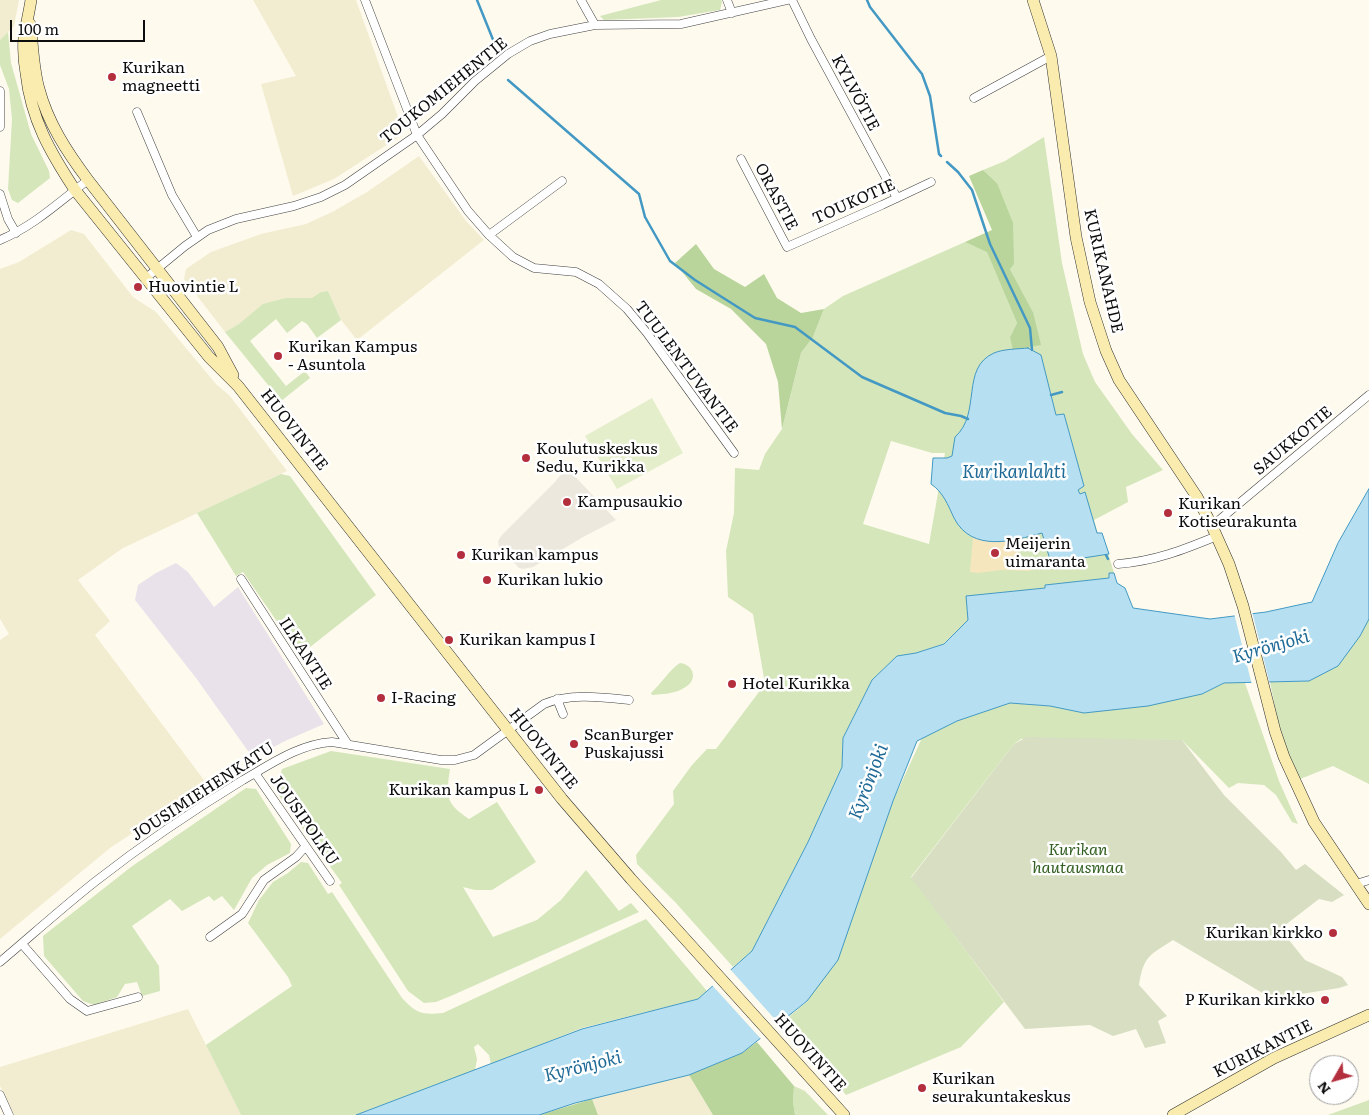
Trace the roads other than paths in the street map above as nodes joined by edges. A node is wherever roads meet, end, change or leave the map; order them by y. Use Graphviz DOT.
graph roads {
  1 [pos="31,0"];
  2 [pos="364,0"];
  3 [pos="581,0"];
  4 [pos="727,0"];
  5 [pos="787,0"];
  6 [pos="792,0"];
  7 [pos="1033,0"];
  8 [pos="732,12"];
  9 [pos="28,16"];
  10 [pos="594,26"];
  11 [pos="1051,56"];
  12 [pos="0,91"];
  13 [pos="974,98"];
  14 [pos="137,112"];
  15 [pos="0,127"];
  16 [pos="417,135"];
  17 [pos="741,159"];
  18 [pos="88,180"];
  19 [pos="562,181"];
  20 [pos="931,182"];
  21 [pos="75,190"];
  22 [pos="0,194"];
  23 [pos="897,198"];
  24 [pos="16,234"];
  25 [pos="489,235"];
  26 [pos="197,237"];
  27 [pos="0,240"];
  28 [pos="787,247"];
  29 [pos="158,269"];
  30 [pos="146,278"];
  31 [pos="238,386"];
  32 [pos="1369,395"];
  33 [pos="734,453"];
  34 [pos="1214,531"];
  35 [pos="1118,564"];
  36 [pos="241,579"];
  37 [pos="556,699"];
  38 [pos="629,700"];
  39 [pos="563,714"];
  40 [pos="508,731"];
  41 [pos="346,744"];
  42 [pos="255,773"];
  43 [pos="305,847"];
  44 [pos="1369,880"];
  45 [pos="330,882"];
  46 [pos="1356,884"];
  47 [pos="1369,904"];
  48 [pos="210,937"];
  49 [pos="22,944"];
  50 [pos="0,962"];
  51 [pos="138,997"];
  52 [pos="1369,1015"];
  53 [pos="0,1094"];
  54 [pos="1191,1110"];
  55 [pos="9,1115"];
  56 [pos="844,1115"];
  57 [pos="1173,1115"];
  1 -- 9 [label="main road, HUOVINTIE"];
  2 -- 16 [label="street, TUULENTUVANTIE"];
  3 -- 10 [label="street"];
  4 -- 8 [label="street"];
  5 -- 8 [label="street, TOUKOMIEHENTIE"];
  6 -- 23 [label="street, KYLVÖTIE"];
  7 -- 11 [label="main road, KURIKANAHDE"];
  8 -- 10 [label="street, TOUKOMIEHENTIE"];
  9 -- 18 [label="main road, HUOVINTIE"];
  9 -- 21 [label="main road, HUOVINTIE"];
  10 -- 16 [label="street, TOUKOMIEHENTIE"];
  11 -- 13 [label="street"];
  11 -- 34 [label="main road, KURIKANAHDE"];
  12 -- 15 [label="street"];
  14 -- 26 [label="street"];
  16 -- 25 [label="street, TUULENTUVANTIE"];
  16 -- 26 [label="street, TOUKOMIEHENTIE"];
  17 -- 28 [label="street, ORASTIE"];
  18 -- 21 [label="street"];
  18 -- 29 [label="main road, HUOVINTIE"];
  19 -- 25 [label="street"];
  20 -- 23 [label="street, TOUKOTIE"];
  21 -- 24 [label="street"];
  21 -- 30 [label="main road, HUOVINTIE"];
  22 -- 24 [label="street"];
  23 -- 28 [label="street, TOUKOTIE"];
  24 -- 27 [label="street"];
  25 -- 33 [label="street, TUULENTUVANTIE"];
  26 -- 29 [label="street, TOUKOMIEHENTIE"];
  29 -- 30 [label="street, TOUKOMIEHENTIE"];
  29 -- 31 [label="main road, HUOVINTIE"];
  30 -- 31 [label="main road, HUOVINTIE"];
  31 -- 40 [label="main road, HUOVINTIE"];
  32 -- 34 [label="street, SAUKKOTIE"];
  34 -- 35 [label="street, SAUKKOTIE"];
  34 -- 46 [label="main road, KURIKANAHDE"];
  36 -- 41 [label="street, ILKANTIE"];
  37 -- 38 [label="street"];
  37 -- 39 [label="street"];
  37 -- 40 [label="street, JOUSIMIEHENKATU"];
  40 -- 41 [label="street, JOUSIMIEHENKATU"];
  40 -- 56 [label="main road, HUOVINTIE"];
  41 -- 42 [label="street, JOUSIMIEHENKATU"];
  42 -- 43 [label="street, JOUSIPOLKU"];
  42 -- 49 [label="street, JOUSIMIEHENKATU"];
  43 -- 45 [label="street, JOUSIPOLKU"];
  43 -- 48 [label="street"];
  44 -- 46 [label="street"];
  46 -- 47 [label="main road, KURIKANAHDE"];
  49 -- 50 [label="street, JOUSIMIEHENKATU"];
  49 -- 51 [label="street"];
  52 -- 54 [label="main road, KURIKANTIE"];
  53 -- 55 [label="street"];
  54 -- 57 [label="main road, KURIKANTIE"];
}
